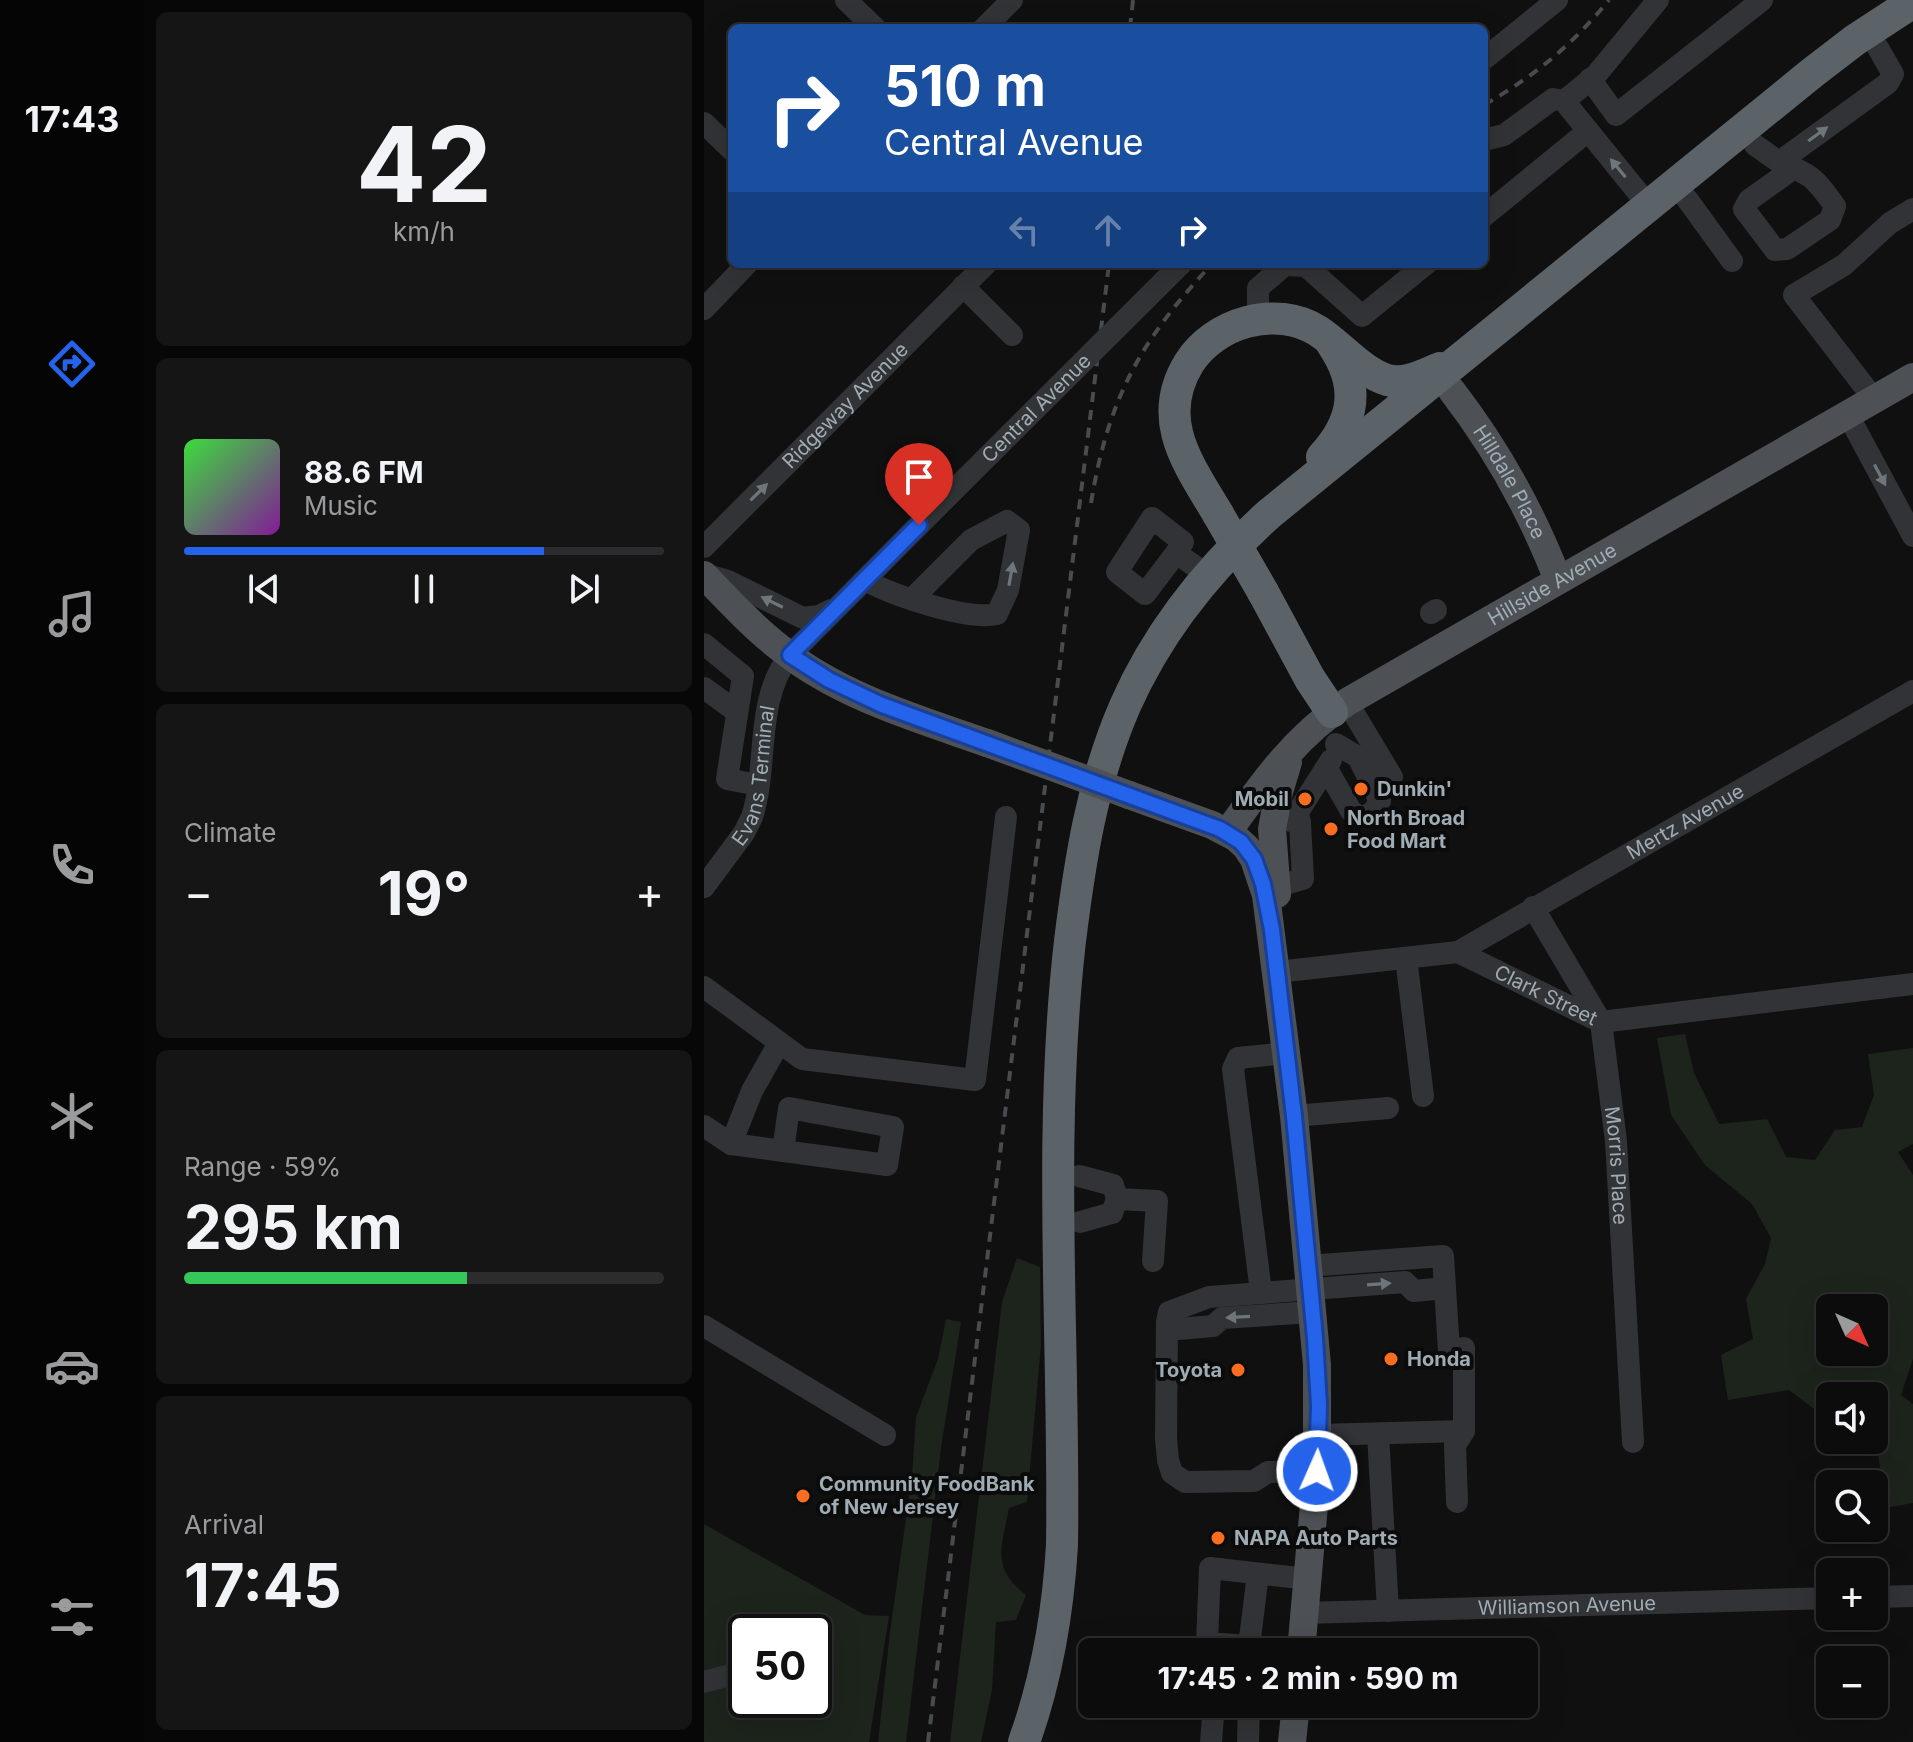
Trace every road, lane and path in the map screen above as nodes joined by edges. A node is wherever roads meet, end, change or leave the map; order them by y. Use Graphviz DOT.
graph roads {
  1 [pos="846,0"];
  2 [pos="1012,0"];
  3 [pos="1557,0"];
  4 [pos="1658,0"];
  5 [pos="1762,0"];
  6 [pos="1913,2"];
  7 [pos="871,24"];
  8 [pos="988,24"];
  9 [pos="1913,25"];
  10 [pos="1488,56"];
  11 [pos="1590,79"];
  12 [pos="1564,101"];
  13 [pos="704,123"];
  14 [pos="1588,131"];
  15 [pos="1488,139"];
  16 [pos="728,146"];
  17 [pos="1687,199"];
  18 [pos="1649,206"];
  19 [pos="1913,209"];
  20 [pos="1488,213"];
  21 [pos="1732,261"];
  22 [pos="743,268"];
  23 [pos="982,268"];
  24 [pos="1177,268"];
  25 [pos="1280,268"];
  26 [pos="1308,268"];
  27 [pos="1421,268"];
  28 [pos="963,286"];
  29 [pos="704,309"];
  30 [pos="1258,319"];
  31 [pos="1012,335"];
  32 [pos="1330,341"];
  33 [pos="1455,376"];
  34 [pos="1913,377"];
  35 [pos="1874,399"];
  36 [pos="1848,415"];
  37 [pos="1269,514"];
  38 [pos="1913,536"];
  39 [pos="704,547"];
  40 [pos="1176,553"];
  41 [pos="704,574"];
  42 [pos="1209,576"];
  43 [pos="865,580"];
  44 [pos="1558,580"];
  45 [pos="912,599"];
  46 [pos="839,606"];
  47 [pos="704,644"];
  48 [pos="790,655"];
  49 [pos="704,688"];
  50 [pos="1913,691"];
  51 [pos="737,712"];
  52 [pos="1334,719"];
  53 [pos="1297,741"];
  54 [pos="1327,769"];
  55 [pos="1392,777"];
  56 [pos="758,785"];
  57 [pos="1006,817"];
  58 [pos="1287,820"];
  59 [pos="1228,832"];
  60 [pos="704,887"];
  61 [pos="1533,907"];
  62 [pos="1272,930"];
  63 [pos="1458,952"];
  64 [pos="1406,958"];
  65 [pos="1277,972"];
  66 [pos="1913,984"];
  67 [pos="704,987"];
  68 [pos="1601,1022"];
  69 [pos="779,1043"];
  70 [pos="1287,1053"];
  71 [pos="1423,1096"];
  72 [pos="1388,1108"];
  73 [pos="1294,1116"];
  74 [pos="704,1126"];
  75 [pos="731,1144"];
  76 [pos="783,1151"];
  77 [pos="1079,1176"];
  78 [pos="1117,1199"];
  79 [pos="1080,1222"];
  80 [pos="1153,1261"];
  81 [pos="1445,1288"];
  82 [pos="1310,1289"];
  83 [pos="1261,1292"];
  84 [pos="704,1326"];
  85 [pos="1167,1330"];
  86 [pos="1464,1431"];
  87 [pos="1378,1434"];
  88 [pos="885,1435"];
  89 [pos="1318,1435"];
  90 [pos="1633,1442"];
  91 [pos="1317,1471"];
  92 [pos="1457,1502"];
  93 [pos="1258,1574"];
  94 [pos="1308,1579"];
  95 [pos="1913,1596"];
  96 [pos="1888,1597"];
  97 [pos="1816,1598"];
  98 [pos="1388,1611"];
  99 [pos="1305,1613"];
  100 [pos="1302,1638"];
  101 [pos="728,1676"];
  102 [pos="704,1682"];
  103 [pos="1213,1718"];
  104 [pos="1295,1718"];
  105 [pos="1024,1742"];
  106 [pos="1046,1742"];
  107 [pos="1211,1742"];
  108 [pos="1292,1742"];
  1 -- 7 [label="street"];
  2 -- 8 [label="street"];
  3 -- 10 [label="street"];
  4 -- 11 [label="street"];
  5 -- 11 [label="street"];
  6 -- 18 [label="highway"];
  17 -- 9 [label="highway, one-way"];
  11 -- 12 [label="street"];
  12 -- 14 [label="street"];
  12 -- 15 [label="street"];
  13 -- 16 [label="street"];
  18 -- 14 [label="street, one-way"];
  14 -- 20 [label="street"];
  17 -- 21 [label="street"];
  17 -- 33 [label="highway"];
  18 -- 33 [label="highway"];
  19 -- 35 [label="street"];
  22 -- 29 [label="street"];
  23 -- 28 [label="street, Ridgeway Avenue"];
  24 -- 43 [label="street, Central Avenue, bridge"];
  25 -- 30 [label="street"];
  26 -- 27 [label="street"];
  28 -- 31 [label="street"];
  39 -- 28 [label="street, Ridgeway Avenue, one-way"];
  30 -- 32 [label="highway"];
  30 -- 52 [label="highway, bridge"];
  32 -- 33 [label="highway"];
  32 -- 37 [label="highway"];
  33 -- 37 [label="highway"];
  33 -- 44 [label="main road, Hilldale Place"];
  33 -- 77 [label="highway"];
  34 -- 35 [label="main road, Hillside Avenue"];
  35 -- 36 [label="main road, Hillside Avenue"];
  36 -- 38 [label="street, one-way"];
  36 -- 44 [label="main road, Hillside Avenue"];
  37 -- 42 [label="highway"];
  40 -- 42 [label="street"];
  46 -- 41 [label="street, one-way"];
  41 -- 48 [label="main road"];
  42 -- 105 [label="highway"];
  43 -- 45 [label="street"];
  43 -- 46 [label="street, Central Avenue"];
  44 -- 52 [label="main road, Hillside Avenue"];
  45 -- 45 [label="street, one-way"];
  46 -- 48 [label="street, Central Avenue"];
  47 -- 51 [label="street"];
  48 -- 56 [label="street, Evans Terminal"];
  48 -- 59 [label="main road, bridge"];
  49 -- 51 [label="street"];
  50 -- 61 [label="street, Mertz Avenue"];
  51 -- 56 [label="street"];
  52 -- 53 [label="main road, Hillside Avenue"];
  52 -- 54 [label="street"];
  52 -- 54 [label="street"];
  52 -- 55 [label="street"];
  53 -- 58 [label="main road"];
  53 -- 59 [label="main road, Hillside Avenue"];
  54 -- 58 [label="street"];
  56 -- 60 [label="street, Evans Terminal"];
  57 -- 69 [label="street"];
  58 -- 62 [label="main road"];
  59 -- 62 [label="main road"];
  61 -- 63 [label="street, Mertz Avenue"];
  61 -- 68 [label="street, Morris Place"];
  62 -- 65 [label="main road"];
  63 -- 64 [label="street"];
  63 -- 68 [label="street, Clark Street"];
  64 -- 65 [label="street"];
  64 -- 71 [label="street"];
  65 -- 70 [label="main road"];
  66 -- 68 [label="street, Clark Street"];
  67 -- 69 [label="street"];
  68 -- 90 [label="street, Morris Place"];
  69 -- 75 [label="street"];
  70 -- 73 [label="main road"];
  70 -- 83 [label="street"];
  72 -- 73 [label="street"];
  73 -- 82 [label="main road"];
  74 -- 75 [label="street"];
  75 -- 76 [label="street"];
  76 -- 76 [label="street"];
  77 -- 78 [label="street"];
  77 -- 79 [label="highway"];
  78 -- 79 [label="street"];
  78 -- 80 [label="street"];
  79 -- 106 [label="highway"];
  82 -- 81 [label="street, one-way"];
  81 -- 82 [label="street"];
  81 -- 86 [label="street"];
  82 -- 83 [label="street"];
  82 -- 85 [label="street, one-way"];
  82 -- 89 [label="main road"];
  83 -- 85 [label="street"];
  84 -- 88 [label="street"];
  85 -- 91 [label="street"];
  86 -- 87 [label="street"];
  86 -- 92 [label="street"];
  87 -- 89 [label="street"];
  87 -- 98 [label="street"];
  89 -- 91 [label="main road"];
  91 -- 94 [label="main road"];
  93 -- 94 [label="street"];
  94 -- 99 [label="main road"];
  95 -- 96 [label="street"];
  97 -- 98 [label="street, Williamson Avenue"];
  98 -- 99 [label="street, Williamson Avenue"];
  99 -- 100 [label="main road"];
  101 -- 102 [label="street"];
  103 -- 107 [label="street"];
  104 -- 108 [label="main road"];
}
